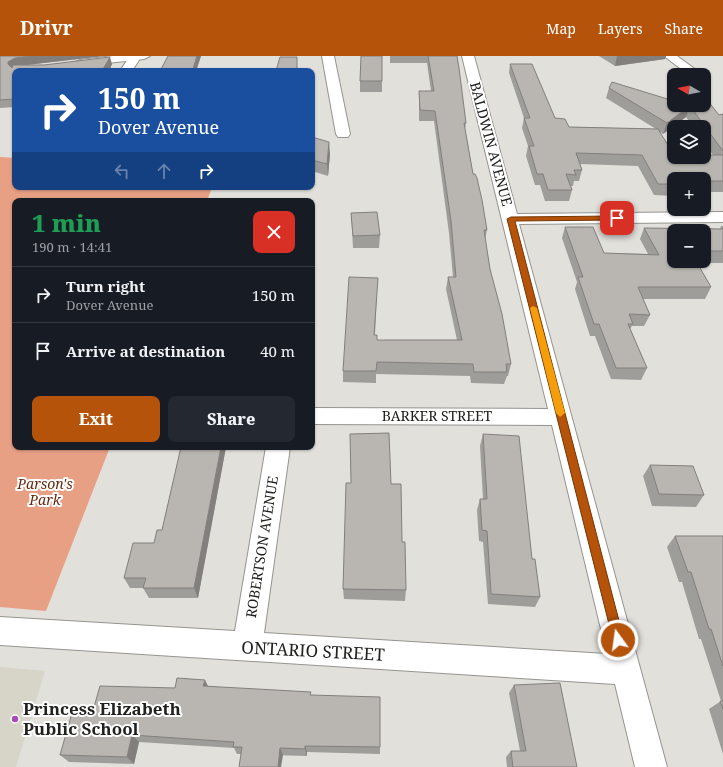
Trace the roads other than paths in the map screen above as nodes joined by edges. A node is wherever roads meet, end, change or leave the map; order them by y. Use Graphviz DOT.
graph roads {
  1 [pos="140,56"];
  2 [pos="328,56"];
  3 [pos="468,56"];
  4 [pos="670,56"];
  5 [pos="102,58"];
  6 [pos="70,64"];
  7 [pos="129,68"];
  8 [pos="687,68"];
  9 [pos="343,134"];
  10 [pos="723,217"];
  11 [pos="511,219"];
  12 [pos="315,416"];
  13 [pos="561,417"];
  14 [pos="278,450"];
  15 [pos="0,631"];
  16 [pos="247,648"];
  17 [pos="626,670"];
  18 [pos="651,767"];
  1 -- 5 [label="street"];
  1 -- 7 [label="street"];
  2 -- 9 [label="street"];
  3 -- 11 [label="street, BALDWIN AVENUE"];
  4 -- 8 [label="street"];
  5 -- 6 [label="street"];
  10 -- 11 [label="street"];
  11 -- 13 [label="street, BALDWIN AVENUE"];
  12 -- 13 [label="street, BARKER STREET"];
  13 -- 17 [label="street, BALDWIN AVENUE"];
  14 -- 16 [label="street, ROBERTSON AVENUE"];
  15 -- 16 [label="street, ONTARIO STREET"];
  16 -- 17 [label="street, ONTARIO STREET"];
  17 -- 18 [label="street, BALDWIN AVENUE"];
}
